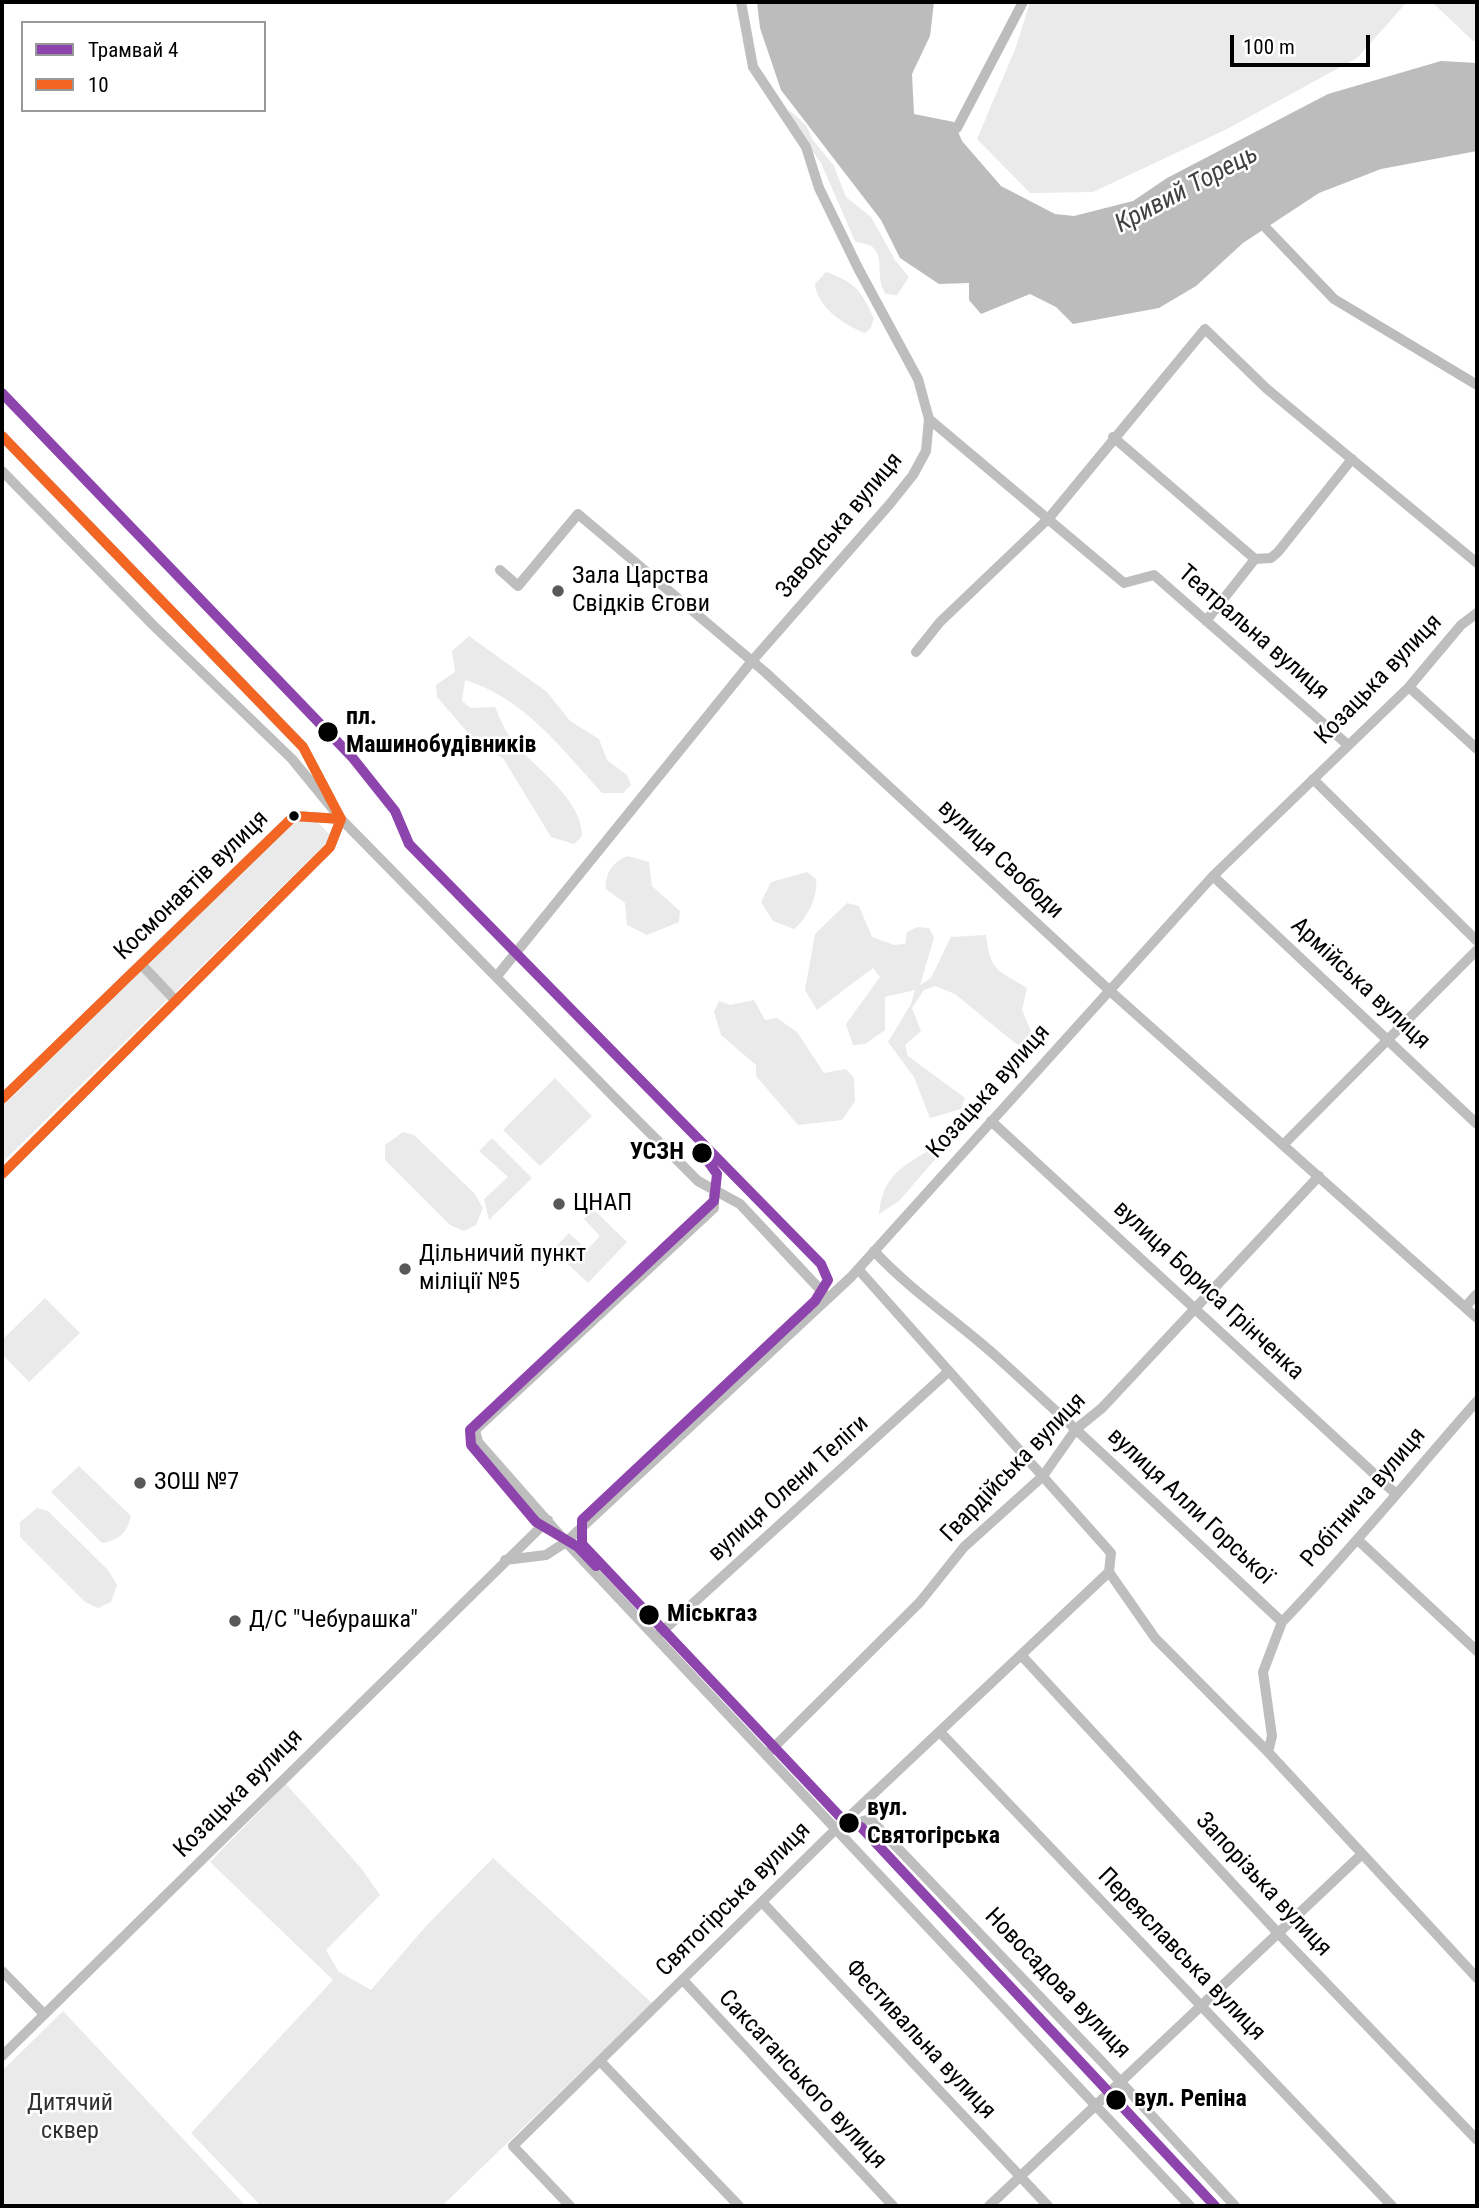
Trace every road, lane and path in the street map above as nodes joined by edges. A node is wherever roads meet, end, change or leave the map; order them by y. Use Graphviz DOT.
graph roads {
  1 [pos="741,2"];
  2 [pos="929,419"];
  3 [pos="2,436"];
  4 [pos="1113,437"];
  5 [pos="1352,459"];
  6 [pos="2,471"];
  7 [pos="1049,518"];
  8 [pos="1255,559"];
  9 [pos="1477,563"];
  10 [pos="500,570"];
  11 [pos="1477,612"];
  12 [pos="1206,621"];
  13 [pos="916,652"];
  14 [pos="752,661"];
  15 [pos="1409,687"];
  16 [pos="1348,745"];
  17 [pos="1477,748"];
  18 [pos="1313,779"];
  19 [pos="341,819"];
  20 [pos="1213,876"];
  21 [pos="1477,941"];
  22 [pos="1477,950"];
  23 [pos="141,964"];
  24 [pos="497,976"];
  25 [pos="1109,989"];
  26 [pos="176,1001"];
  27 [pos="1388,1040"];
  28 [pos="2,1099"];
  29 [pos="991,1121"];
  30 [pos="1477,1124"];
  31 [pos="1283,1145"];
  32 [pos="2,1174"];
  33 [pos="1319,1176"];
  34 [pos="714,1191"];
  35 [pos="874,1251"];
  36 [pos="858,1269"];
  37 [pos="1477,1294"];
  38 [pos="828,1298"];
  39 [pos="1196,1307"];
  40 [pos="1465,1307"];
  41 [pos="1477,1318"];
  42 [pos="950,1371"];
  43 [pos="1477,1401"];
  44 [pos="1076,1429"];
  45 [pos="1043,1476"];
  46 [pos="1395,1493"];
  47 [pos="548,1520"];
  48 [pos="1359,1541"];
  49 [pos="566,1542"];
  50 [pos="505,1560"];
  51 [pos="1109,1572"];
  52 [pos="1282,1622"];
  53 [pos="656,1637"];
  54 [pos="1477,1651"];
  55 [pos="1022,1656"];
  56 [pos="940,1732"];
  57 [pos="1268,1752"];
  58 [pos="766,1755"];
  59 [pos="836,1829"];
  60 [pos="1362,1854"];
  61 [pos="762,1902"];
  62 [pos="1278,1933"];
  63 [pos="2,1971"];
  64 [pos="1477,1978"];
  65 [pos="683,1980"];
  66 [pos="1200,2007"];
  67 [pos="44,2014"];
  68 [pos="2,2056"];
  69 [pos="600,2061"];
  70 [pos="1121,2082"];
  71 [pos="1096,2106"];
  72 [pos="1477,2140"];
  73 [pos="1020,2177"];
  74 [pos="570,2206"];
  75 [pos="739,2206"];
  76 [pos="893,2206"];
  77 [pos="989,2206"];
  78 [pos="1048,2206"];
  79 [pos="1191,2206"];
  80 [pos="1235,2206"];
  81 [pos="1392,2206"];
  1 -- 2 [label="street, Заводська вулиця"];
  2 -- 7 [label="street, Театральна вулиця"];
  2 -- 14 [label="street, Заводська вулиця"];
  3 -- 19 [label="street"];
  4 -- 5 [label="street"];
  4 -- 7 [label="street"];
  4 -- 8 [label="street"];
  5 -- 8 [label="street"];
  5 -- 9 [label="street"];
  6 -- 19 [label="street"];
  7 -- 12 [label="street, Театральна вулиця"];
  7 -- 13 [label="street"];
  8 -- 12 [label="street"];
  10 -- 14 [label="street, вулиця Свободи"];
  11 -- 15 [label="street, Козацька вулиця"];
  12 -- 16 [label="street, Театральна вулиця"];
  14 -- 24 [label="street, Заводська вулиця"];
  14 -- 25 [label="street, вулиця Свободи"];
  15 -- 16 [label="street, Козацька вулиця"];
  15 -- 17 [label="street"];
  16 -- 18 [label="street, Козацька вулиця"];
  18 -- 20 [label="street, Козацька вулиця"];
  18 -- 21 [label="street"];
  19 -- 23 [label="street, Космонавтів вулиця"];
  19 -- 24 [label="street"];
  19 -- 26 [label="street"];
  20 -- 25 [label="street, Козацька вулиця"];
  20 -- 27 [label="street, Армійська вулиця"];
  22 -- 27 [label="street"];
  23 -- 26 [label="street"];
  23 -- 28 [label="street, Космонавтів вулиця"];
  24 -- 34 [label="street"];
  25 -- 29 [label="street, Козацька вулиця"];
  25 -- 31 [label="street, вулиця Свободи"];
  26 -- 32 [label="street"];
  27 -- 30 [label="street, Армійська вулиця"];
  27 -- 31 [label="street"];
  29 -- 35 [label="street, Козацька вулиця"];
  29 -- 39 [label="street, вулиця Бориса Грінченка"];
  31 -- 33 [label="street, вулиця Свободи"];
  33 -- 39 [label="street, Гвардійська вулиця"];
  33 -- 40 [label="street, вулиця Свободи"];
  34 -- 38 [label="street"];
  34 -- 47 [label="street"];
  35 -- 36 [label="street, Козацька вулиця"];
  35 -- 44 [label="street, вулиця Алли Горської"];
  36 -- 38 [label="street, Козацька вулиця"];
  36 -- 42 [label="street"];
  37 -- 40 [label="street"];
  38 -- 49 [label="street, Козацька вулиця"];
  39 -- 44 [label="street, Гвардійська вулиця"];
  39 -- 46 [label="street, вулиця Бориса Грінченка"];
  40 -- 41 [label="street, вулиця Свободи"];
  42 -- 45 [label="street"];
  42 -- 53 [label="street, вулиця Олени Теліги"];
  43 -- 46 [label="street, Робітнича вулиця"];
  44 -- 45 [label="street, Гвардійська вулиця"];
  44 -- 52 [label="street, вулиця Алли Горської"];
  45 -- 51 [label="street"];
  45 -- 58 [label="street, Гвардійська вулиця"];
  46 -- 48 [label="street, Робітнича вулиця"];
  47 -- 49 [label="street"];
  47 -- 50 [label="street, Козацька вулиця"];
  48 -- 52 [label="street, Робітнича вулиця"];
  48 -- 54 [label="street"];
  49 -- 50 [label="street, Козацька вулиця"];
  49 -- 53 [label="street"];
  50 -- 67 [label="street, Козацька вулиця"];
  51 -- 55 [label="street, Святогірська вулиця"];
  51 -- 57 [label="street"];
  52 -- 57 [label="street"];
  53 -- 58 [label="street"];
  55 -- 56 [label="street, Святогірська вулиця"];
  55 -- 62 [label="street, Запорізька вулиця"];
  56 -- 59 [label="street, Святогірська вулиця"];
  56 -- 66 [label="street, Переяславська вулиця"];
  57 -- 60 [label="street"];
  58 -- 59 [label="street"];
  59 -- 61 [label="street, Святогірська вулиця"];
  59 -- 70 [label="street, Новосадова вулиця"];
  59 -- 71 [label="street"];
  60 -- 62 [label="street"];
  60 -- 64 [label="street"];
  61 -- 65 [label="street, Святогірська вулиця"];
  61 -- 73 [label="street, Фестивальна вулиця"];
  62 -- 66 [label="street"];
  62 -- 72 [label="street, Запорізька вулиця"];
  63 -- 67 [label="street"];
  65 -- 69 [label="street, Святогірська вулиця"];
  65 -- 76 [label="street, Саксаганського вулиця"];
  66 -- 70 [label="street"];
  66 -- 81 [label="street, Переяславська вулиця"];
  67 -- 68 [label="street, Козацька вулиця"];
  69 -- 74 [label="street, Святогірська вулиця"];
  69 -- 75 [label="street"];
  70 -- 71 [label="street"];
  70 -- 80 [label="street, Новосадова вулиця"];
  71 -- 73 [label="street"];
  71 -- 79 [label="street"];
  73 -- 77 [label="street"];
  73 -- 78 [label="street, Фестивальна вулиця"];
}
